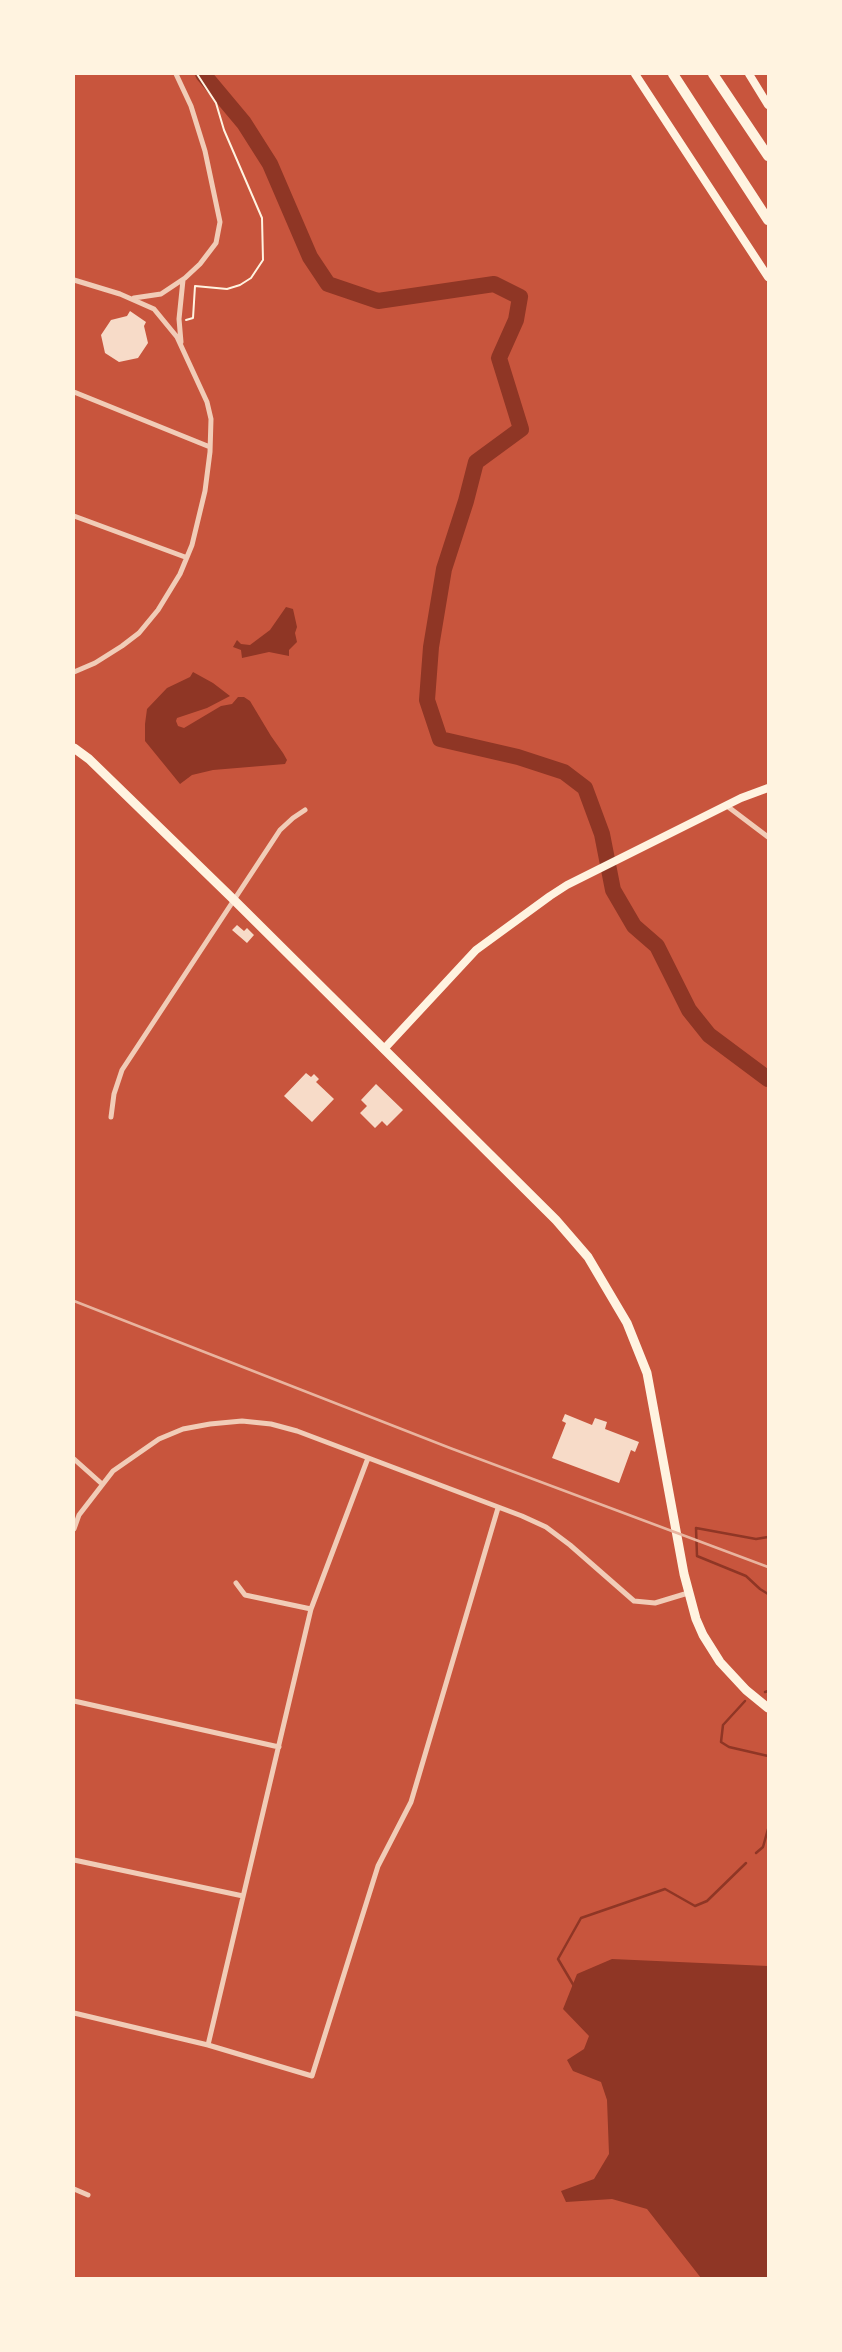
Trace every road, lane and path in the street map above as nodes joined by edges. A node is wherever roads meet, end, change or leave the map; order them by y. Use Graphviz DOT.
graph roads {
  1 [pos="176,74"];
  2 [pos="197,74"];
  3 [pos="635,74"];
  4 [pos="673,74"];
  5 [pos="713,74"];
  6 [pos="749,74"];
  7 [pos="768,105"];
  8 [pos="768,156"];
  9 [pos="768,220"];
  10 [pos="768,277"];
  11 [pos="74,280"];
  12 [pos="183,280"];
  13 [pos="131,299"];
  14 [pos="179,320"];
  15 [pos="181,345"];
  16 [pos="74,392"];
  17 [pos="210,447"];
  18 [pos="74,516"];
  19 [pos="186,558"];
  20 [pos="74,672"];
  21 [pos="74,748"];
  22 [pos="768,788"];
  23 [pos="727,806"];
  24 [pos="305,810"];
  25 [pos="768,837"];
  26 [pos="233,899"];
  27 [pos="384,1049"];
  28 [pos="111,1117"];
  29 [pos="368,1458"];
  30 [pos="74,1459"];
  31 [pos="102,1485"];
  32 [pos="498,1508"];
  33 [pos="74,1529"];
  34 [pos="236,1583"];
  35 [pos="688,1593"];
  36 [pos="312,1609"];
  37 [pos="74,1701"];
  38 [pos="768,1708"];
  39 [pos="279,1747"];
  40 [pos="74,1860"];
  41 [pos="243,1896"];
  42 [pos="74,2013"];
  43 [pos="208,2045"];
  44 [pos="74,2189"];
  45 [pos="88,2195"];
  1 -- 12 [label="street"];
  2 -- 14 [label="path"];
  3 -- 10 [label="main road"];
  4 -- 9 [label="highway"];
  5 -- 8 [label="highway"];
  6 -- 7 [label="main road"];
  11 -- 13 [label="street"];
  12 -- 13 [label="street"];
  12 -- 14 [label="street"];
  13 -- 15 [label="street"];
  14 -- 15 [label="street"];
  15 -- 17 [label="street"];
  16 -- 17 [label="street"];
  17 -- 19 [label="street"];
  18 -- 19 [label="street"];
  19 -- 20 [label="street"];
  21 -- 26 [label="main road"];
  22 -- 23 [label="main road"];
  23 -- 25 [label="street"];
  23 -- 27 [label="main road"];
  24 -- 26 [label="street"];
  26 -- 27 [label="main road"];
  26 -- 28 [label="street"];
  27 -- 35 [label="main road"];
  29 -- 31 [label="street"];
  29 -- 32 [label="street"];
  29 -- 36 [label="street"];
  30 -- 31 [label="street"];
  31 -- 33 [label="street"];
  32 -- 35 [label="street"];
  32 -- 43 [label="street"];
  34 -- 36 [label="street"];
  35 -- 38 [label="main road"];
  36 -- 39 [label="street"];
  37 -- 39 [label="street"];
  39 -- 41 [label="street"];
  40 -- 41 [label="street"];
  41 -- 43 [label="street"];
  42 -- 43 [label="street"];
  44 -- 45 [label="street"];
}
